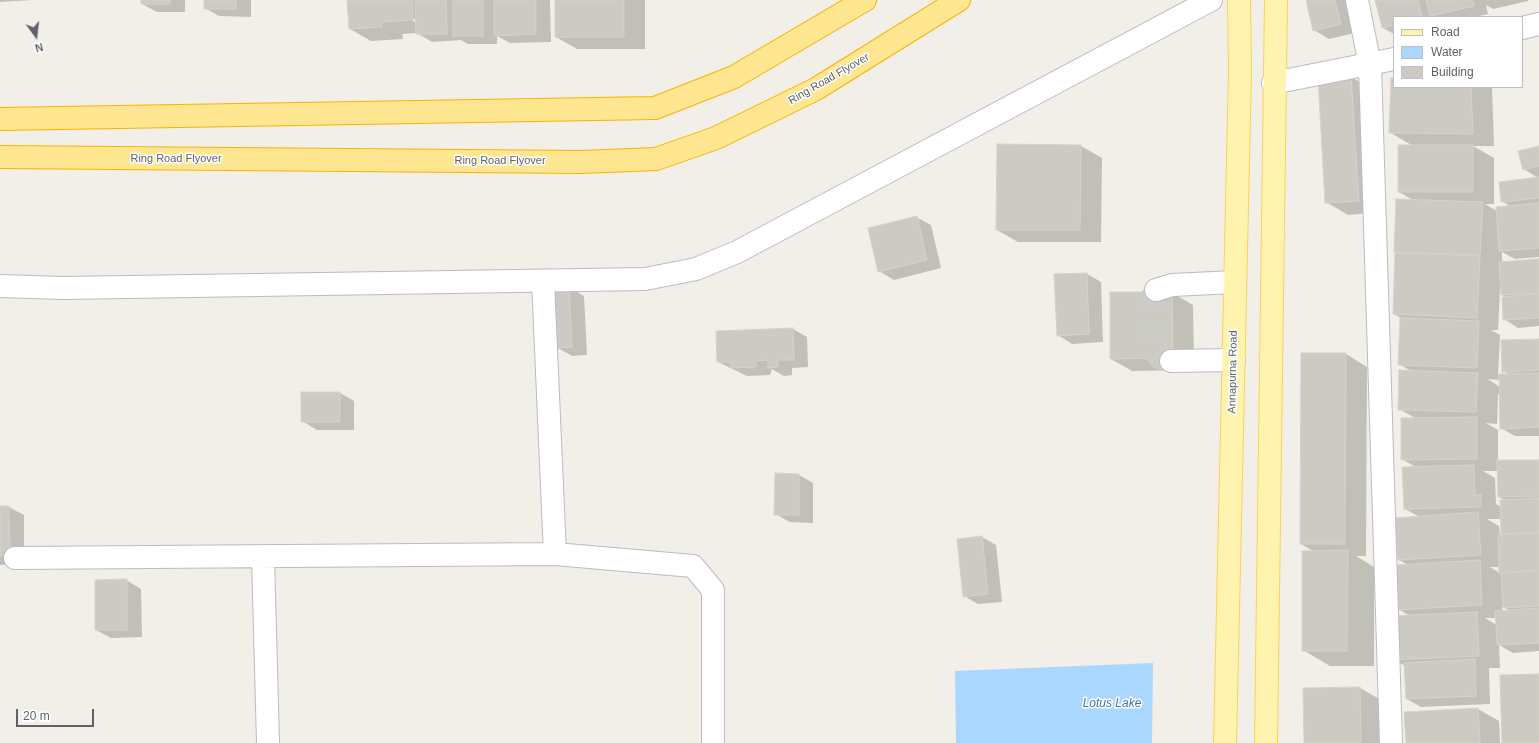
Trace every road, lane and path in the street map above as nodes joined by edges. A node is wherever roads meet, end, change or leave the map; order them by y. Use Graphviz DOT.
graph roads {
  1 [pos="865,0"];
  2 [pos="959,0"];
  3 [pos="1212,0"];
  4 [pos="1239,0"];
  5 [pos="1276,0"];
  6 [pos="1357,0"];
  7 [pos="834,9"];
  8 [pos="1539,24"];
  9 [pos="1523,28"];
  10 [pos="1393,59"];
  11 [pos="1370,65"];
  12 [pos="1273,83"];
  13 [pos="0,119"];
  14 [pos="0,157"];
  15 [pos="543,280"];
  16 [pos="1235,282"];
  17 [pos="0,286"];
  18 [pos="1156,290"];
  19 [pos="1234,360"];
  20 [pos="1171,361"];
  21 [pos="555,554"];
  22 [pos="263,556"];
  23 [pos="15,558"];
  24 [pos="268,743"];
  25 [pos="713,743"];
  26 [pos="1225,743"];
  27 [pos="1266,743"];
  28 [pos="1391,743"];
  1 -- 7 [label="highway"];
  2 -- 14 [label="highway, Ring Road Flyover"];
  3 -- 15 [label="street"];
  4 -- 16 [label="main road, Annapurna Road"];
  5 -- 12 [label="main road"];
  6 -- 11 [label="street"];
  7 -- 13 [label="highway"];
  8 -- 9 [label="street"];
  10 -- 11 [label="street"];
  11 -- 12 [label="street"];
  11 -- 28 [label="street"];
  12 -- 27 [label="main road"];
  15 -- 17 [label="street"];
  15 -- 21 [label="street"];
  16 -- 18 [label="street"];
  16 -- 19 [label="main road, Annapurna Road"];
  19 -- 20 [label="street"];
  19 -- 26 [label="main road, Annapurna Road"];
  21 -- 22 [label="street"];
  21 -- 25 [label="street"];
  22 -- 23 [label="street"];
  22 -- 24 [label="street"];
}
